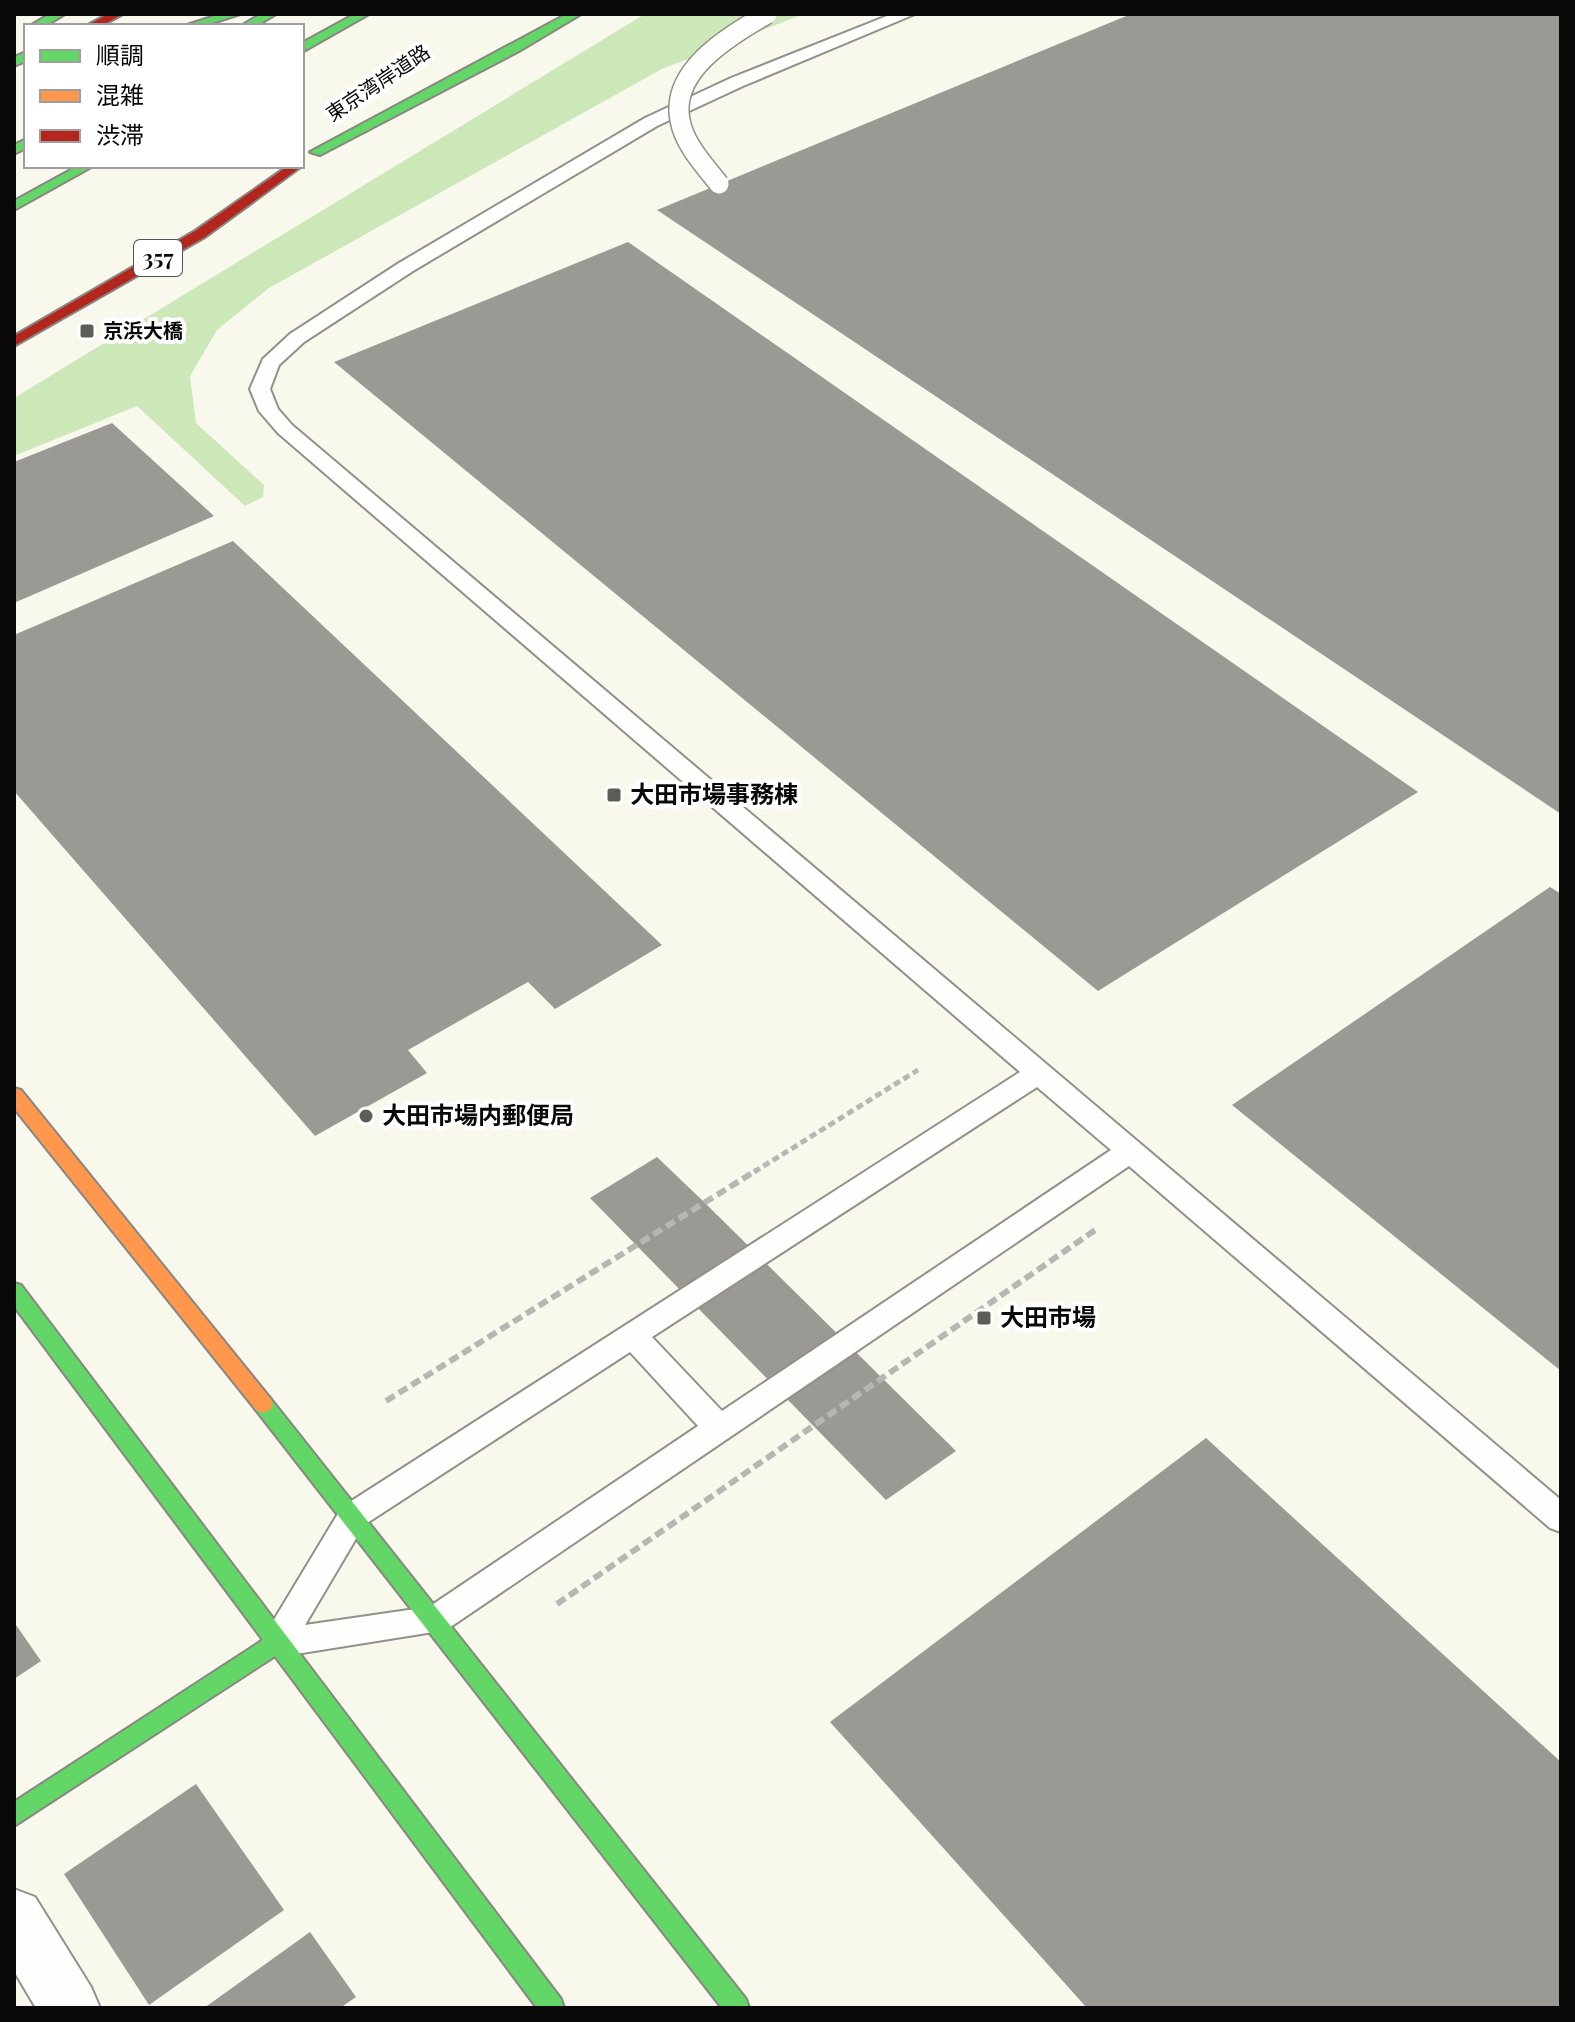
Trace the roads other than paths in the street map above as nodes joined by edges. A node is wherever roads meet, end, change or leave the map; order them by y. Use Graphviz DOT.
graph roads {
  1 [pos="59,14"];
  2 [pos="117,14"];
  3 [pos="234,14"];
  4 [pos="270,14"];
  5 [pos="363,14"];
  6 [pos="575,14"];
  7 [pos="767,14"];
  8 [pos="907,14"];
  9 [pos="40,24"];
  10 [pos="96,24"];
  11 [pos="197,24"];
  12 [pos="251,24"];
  13 [pos="304,47"];
  14 [pos="443,66"];
  15 [pos="309,157"];
  16 [pos="83,168"];
  17 [pos="293,168"];
  18 [pos="719,184"];
  19 [pos="14,206"];
  20 [pos="14,342"];
  21 [pos="1038,1073"];
  22 [pos="14,1095"];
  23 [pos="1130,1151"];
  24 [pos="14,1291"];
  25 [pos="632,1335"];
  26 [pos="719,1428"];
  27 [pos="353,1516"];
  28 [pos="1561,1519"];
  29 [pos="435,1620"];
  30 [pos="277,1643"];
  31 [pos="14,1815"];
  32 [pos="14,1917"];
  33 [pos="70,2008"];
  34 [pos="552,2008"];
  35 [pos="737,2008"];
  1 -- 9 [label="main road"];
  2 -- 10 [label="main road"];
  3 -- 11 [label="main road"];
  4 -- 12 [label="main road"];
  5 -- 13 [label="main road"];
  6 -- 15 [label="main road"];
  7 -- 18 [label="lane, bridge"];
  8 -- 21 [label="lane"];
  14 -- 15 [label="main road, 東京湾岸道路"];
  16 -- 19 [label="main road"];
  17 -- 20 [label="main road, 357"];
  21 -- 23 [label="lane"];
  21 -- 25 [label="lane"];
  22 -- 27 [label="main road"];
  23 -- 26 [label="lane"];
  23 -- 28 [label="lane"];
  24 -- 30 [label="main road"];
  25 -- 26 [label="lane"];
  25 -- 27 [label="lane"];
  26 -- 29 [label="lane"];
  27 -- 29 [label="main road"];
  27 -- 30 [label="lane"];
  29 -- 30 [label="lane"];
  29 -- 35 [label="main road"];
  30 -- 31 [label="main road"];
  30 -- 34 [label="main road"];
  32 -- 33 [label="street"];
}
